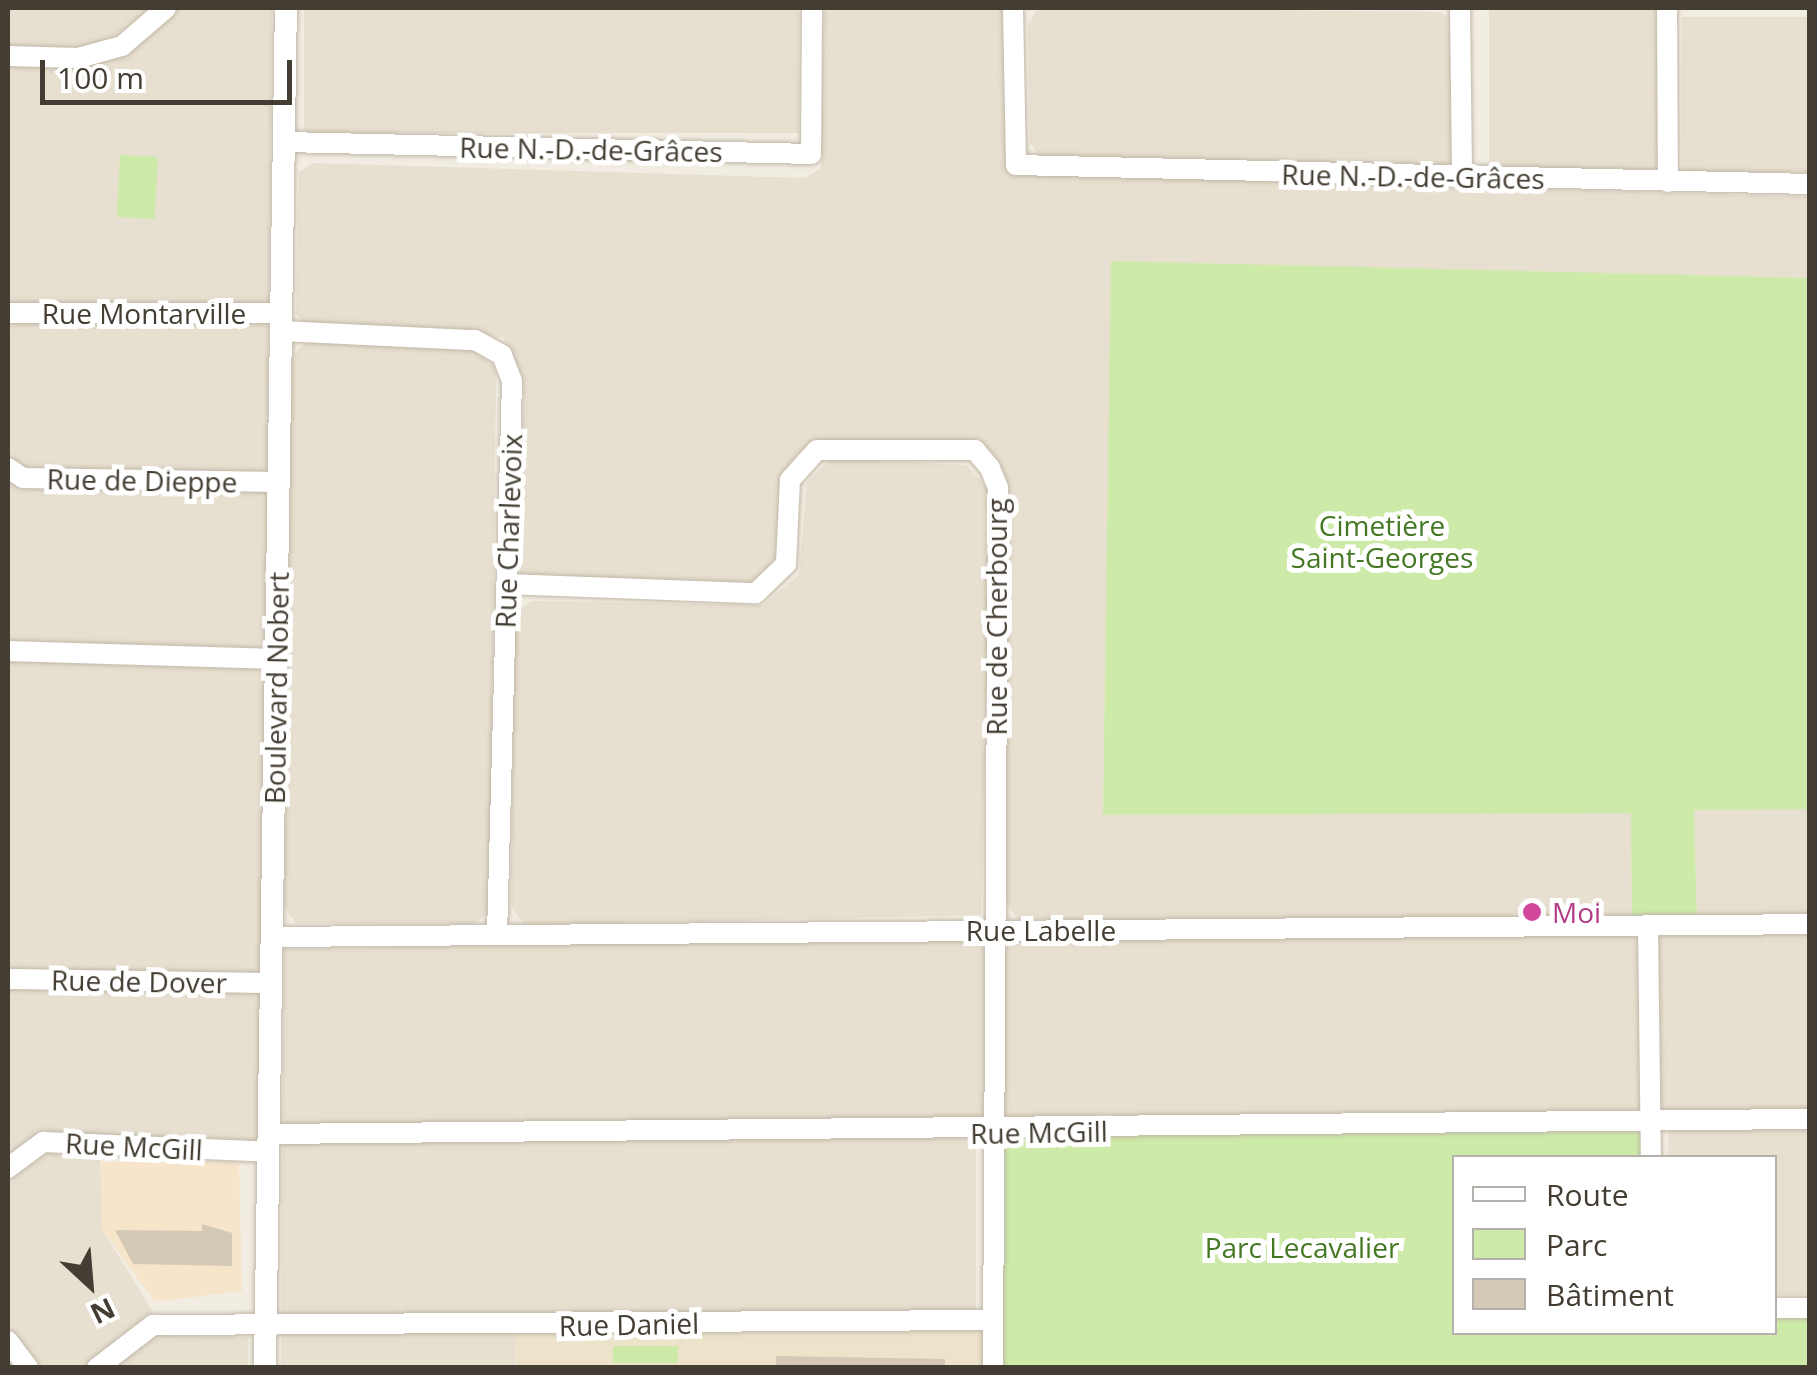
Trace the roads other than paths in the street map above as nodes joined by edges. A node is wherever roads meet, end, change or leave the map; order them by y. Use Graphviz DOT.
graph roads {
  1 [pos="166,8"];
  2 [pos="286,8"];
  3 [pos="812,8"];
  4 [pos="1013,8"];
  5 [pos="1460,8"];
  6 [pos="1668,8"];
  7 [pos="8,56"];
  8 [pos="284,142"];
  9 [pos="1462,178"];
  10 [pos="1668,182"];
  11 [pos="1810,184"];
  12 [pos="8,313"];
  13 [pos="281,322"];
  14 [pos="8,468"];
  15 [pos="279,482"];
  16 [pos="506,584"];
  17 [pos="8,650"];
  18 [pos="276,659"];
  19 [pos="1810,924"];
  20 [pos="1648,925"];
  21 [pos="994,931"];
  22 [pos="497,934"];
  23 [pos="272,937"];
  24 [pos="8,979"];
  25 [pos="271,983"];
  26 [pos="1810,1120"];
  27 [pos="1651,1121"];
  28 [pos="992,1133"];
  29 [pos="269,1143"];
  30 [pos="1651,1155"];
  31 [pos="8,1168"];
  32 [pos="1777,1308"];
  33 [pos="1810,1308"];
  34 [pos="993,1320"];
  35 [pos="266,1325"];
  36 [pos="8,1341"];
  37 [pos="28,1368"];
  38 [pos="97,1368"];
  39 [pos="265,1368"];
  40 [pos="993,1368"];
  1 -- 7 [label="street"];
  2 -- 8 [label="street, Boulevard Nobert"];
  3 -- 8 [label="street, Rue N.-D.-de-Grâces"];
  4 -- 9 [label="street, Rue N.-D.-de-Grâces"];
  5 -- 9 [label="street"];
  6 -- 10 [label="street"];
  8 -- 13 [label="street, Boulevard Nobert"];
  9 -- 10 [label="street, Rue N.-D.-de-Grâces"];
  10 -- 11 [label="street, Rue N.-D.-de-Grâces"];
  12 -- 13 [label="street, Rue Montarville"];
  13 -- 15 [label="street, Boulevard Nobert"];
  13 -- 16 [label="street, Rue Charlevoix"];
  14 -- 15 [label="street, Rue de Dieppe"];
  15 -- 18 [label="street, Boulevard Nobert"];
  16 -- 21 [label="street, Rue de Cherbourg"];
  16 -- 22 [label="street, Rue Charlevoix"];
  17 -- 18 [label="street"];
  18 -- 23 [label="street, Boulevard Nobert"];
  19 -- 20 [label="street, Rue Labelle"];
  20 -- 21 [label="street, Rue Labelle"];
  20 -- 27 [label="street"];
  21 -- 22 [label="street, Rue Labelle"];
  21 -- 28 [label="street, Rue de Cherbourg"];
  22 -- 23 [label="street, Rue Labelle"];
  23 -- 25 [label="street, Boulevard Nobert"];
  24 -- 25 [label="street, Rue de Dover"];
  25 -- 29 [label="street, Boulevard Nobert"];
  26 -- 27 [label="street, Rue McGill"];
  27 -- 28 [label="street, Rue McGill"];
  27 -- 30 [label="street"];
  28 -- 29 [label="street, Rue McGill"];
  28 -- 34 [label="street, Rue de Cherbourg"];
  29 -- 31 [label="street, Rue McGill"];
  29 -- 35 [label="street, Boulevard Nobert"];
  32 -- 33 [label="street"];
  34 -- 35 [label="street, Rue Daniel"];
  34 -- 40 [label="street, Rue de Cherbourg"];
  35 -- 38 [label="street, Rue Daniel"];
  35 -- 39 [label="street, Boulevard Nobert"];
  36 -- 37 [label="street"];
}
